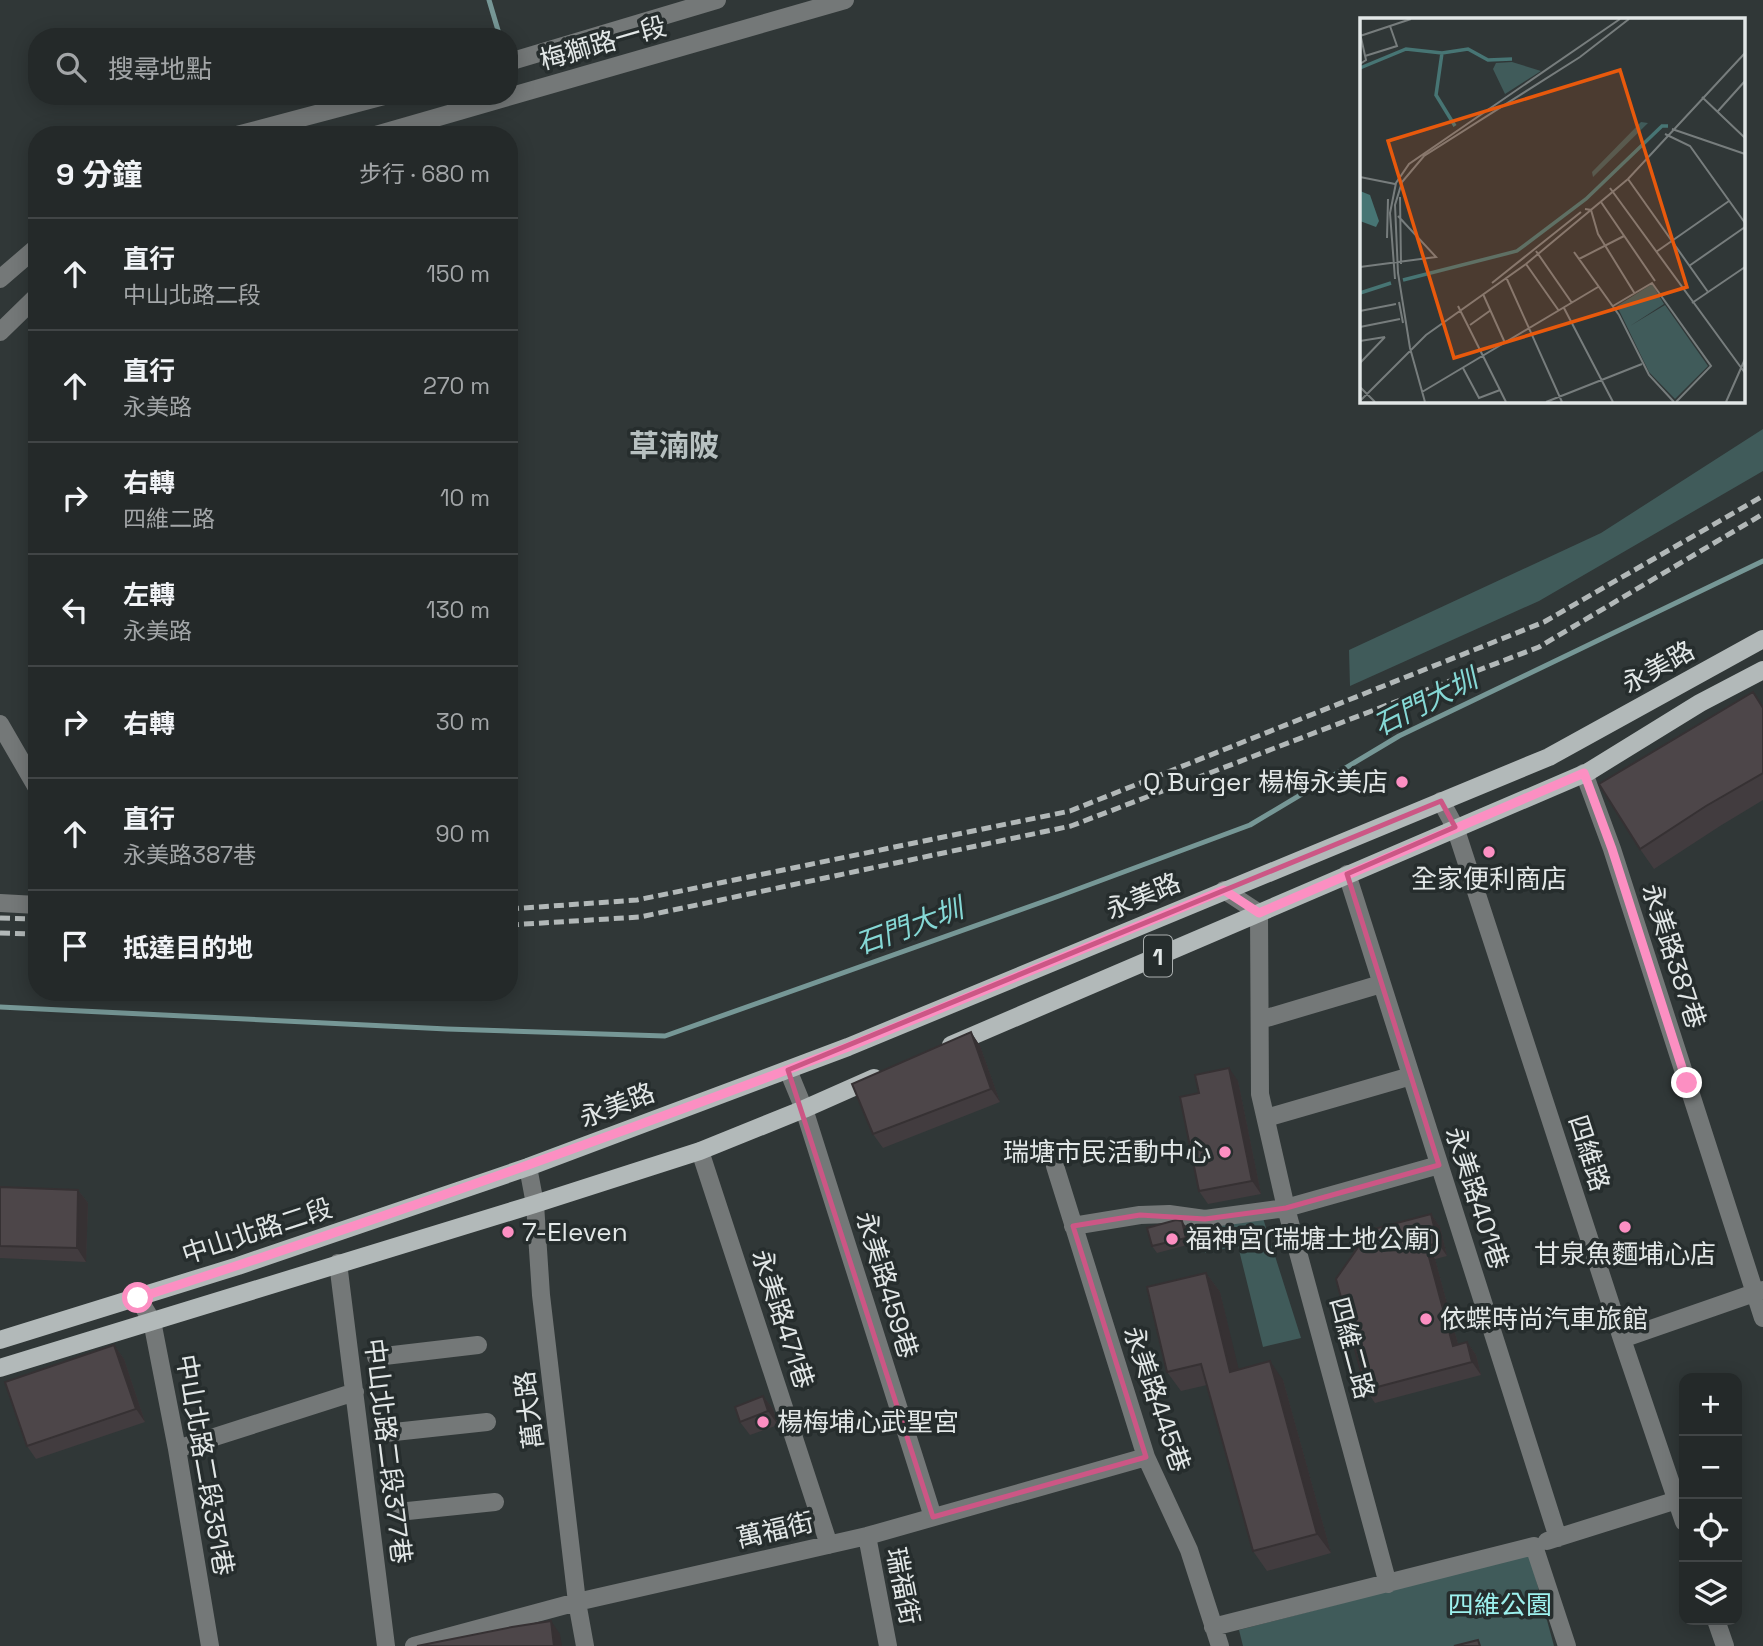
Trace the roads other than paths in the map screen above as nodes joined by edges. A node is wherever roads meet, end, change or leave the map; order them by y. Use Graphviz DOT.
graph roads {
  1 [pos="717,0"];
  2 [pos="845,0"];
  3 [pos="518,59"];
  4 [pos="518,94"];
  5 [pos="350,105"];
  6 [pos="480,105"];
  7 [pos="271,126"];
  8 [pos="407,126"];
  9 [pos="28,255"];
  10 [pos="0,279"];
  11 [pos="28,304"];
  12 [pos="6,325"];
  13 [pos="0,349"];
  14 [pos="1763,639"];
  15 [pos="1763,670"];
  16 [pos="0,724"];
  17 [pos="28,772"];
  18 [pos="1584,773"];
  19 [pos="1441,802"];
  20 [pos="1455,827"];
  21 [pos="1347,874"];
  22 [pos="1224,890"];
  23 [pos="0,903"];
  24 [pos="28,905"];
  25 [pos="1259,913"];
  26 [pos="1381,984"];
  27 [pos="1260,1020"];
  28 [pos="934,1052"];
  29 [pos="788,1070"];
  30 [pos="884,1073"];
  31 [pos="1411,1076"];
  32 [pos="804,1109"];
  33 [pos="1266,1118"];
  34 [pos="700,1151"];
  35 [pos="1439,1165"];
  36 [pos="1055,1166"];
  37 [pos="528,1167"];
  38 [pos="535,1204"];
  39 [pos="1286,1208"];
  40 [pos="1073,1226"];
  41 [pos="338,1263"];
  42 [pos="1759,1291"];
  43 [pos="138,1298"];
  44 [pos="1763,1318"];
  45 [pos="152,1321"];
  46 [pos="0,1339"];
  47 [pos="1622,1339"];
  48 [pos="478,1345"];
  49 [pos="376,1357"];
  50 [pos="0,1368"];
  51 [pos="355,1392"];
  52 [pos="487,1422"];
  53 [pos="386,1433"];
  54 [pos="177,1449"];
  55 [pos="1146,1457"];
  56 [pos="1677,1500"];
  57 [pos="495,1502"];
  58 [pos="1679,1506"];
  59 [pos="398,1512"];
  60 [pos="933,1517"];
  61 [pos="867,1536"];
  62 [pos="1558,1538"];
  63 [pos="829,1545"];
  64 [pos="1534,1546"];
  65 [pos="1388,1584"];
  66 [pos="577,1602"];
  67 [pos="1718,1625"];
  68 [pos="1213,1627"];
  69 [pos="210,1646"];
  70 [pos="386,1646"];
  71 [pos="414,1646"];
  72 [pos="585,1646"];
  73 [pos="888,1646"];
  74 [pos="1220,1646"];
  75 [pos="1567,1646"];
  76 [pos="1725,1646"];
  1 -- 3 [label="street, 梅獅路一段"];
  2 -- 4 [label="street, 梅獅路一段"];
  5 -- 7 [label="street"];
  6 -- 8 [label="street, 梅獅路一段"];
  9 -- 10 [label="street"];
  11 -- 12 [label="street"];
  12 -- 13 [label="street"];
  14 -- 19 [label="main road, 永美路 / 1"];
  15 -- 18 [label="main road, 永美路 / 1"];
  16 -- 17 [label="street"];
  18 -- 20 [label="main road, 永美路 / 1"];
  18 -- 42 [label="street, 永美路387巷"];
  19 -- 20 [label="street, 四維路"];
  19 -- 22 [label="main road, 永美路 / 1"];
  20 -- 21 [label="main road, 永美路 / 1"];
  20 -- 47 [label="street, 四維路"];
  21 -- 25 [label="main road, 永美路 / 1"];
  21 -- 26 [label="street, 永美路401巷"];
  22 -- 25 [label="street"];
  22 -- 29 [label="main road, 永美路 / 1"];
  23 -- 24 [label="street"];
  25 -- 27 [label="street, 四維二路"];
  25 -- 28 [label="main road, 永美路 / 1"];
  26 -- 27 [label="street"];
  26 -- 31 [label="street, 永美路401巷"];
  27 -- 33 [label="street, 四維二路"];
  29 -- 32 [label="street, 永美路459巷"];
  29 -- 37 [label="main road, 永美路 / 1"];
  30 -- 32 [label="main road"];
  31 -- 33 [label="street"];
  31 -- 35 [label="street, 永美路401巷"];
  32 -- 34 [label="main road"];
  32 -- 60 [label="street, 永美路459巷"];
  33 -- 39 [label="street, 四維二路"];
  34 -- 38 [label="main road"];
  34 -- 63 [label="street, 永美路471巷"];
  35 -- 39 [label="street"];
  35 -- 62 [label="street, 永美路401巷"];
  36 -- 40 [label="street, 永美路445巷"];
  37 -- 38 [label="street, 萬大路"];
  37 -- 43 [label="main road, 中山北路二段 / 1"];
  38 -- 41 [label="main road, 中山北路二段"];
  38 -- 66 [label="street, 萬大路"];
  39 -- 40 [label="street"];
  39 -- 65 [label="street, 四維二路"];
  40 -- 55 [label="street, 永美路445巷"];
  41 -- 45 [label="main road, 中山北路二段"];
  41 -- 51 [label="street, 中山北路二段377巷"];
  42 -- 44 [label="street, 永美路387巷"];
  42 -- 47 [label="street"];
  43 -- 45 [label="street, 中山北路二段351巷"];
  43 -- 46 [label="main road, 中山北路二段 / 1"];
  45 -- 50 [label="main road, 中山北路二段"];
  45 -- 54 [label="street, 中山北路二段351巷"];
  47 -- 56 [label="street, 四維路"];
  48 -- 49 [label="street"];
  51 -- 54 [label="street"];
  51 -- 70 [label="street, 中山北路二段377巷"];
  52 -- 53 [label="street"];
  54 -- 69 [label="street, 中山北路二段351巷"];
  55 -- 60 [label="street, 萬福街"];
  55 -- 68 [label="street, 永美路445巷"];
  56 -- 58 [label="street, 四維路"];
  56 -- 62 [label="street"];
  57 -- 59 [label="street"];
  60 -- 61 [label="street, 萬福街"];
  61 -- 63 [label="street, 萬福街"];
  61 -- 73 [label="street, 瑞福街"];
  62 -- 64 [label="street"];
  63 -- 66 [label="street, 萬福街"];
  64 -- 65 [label="street"];
  64 -- 75 [label="street"];
  65 -- 68 [label="street"];
  66 -- 71 [label="street, 萬福街"];
  66 -- 72 [label="street, 萬大路"];
  67 -- 76 [label="street"];
  68 -- 74 [label="street, 永美路445巷"];
}
